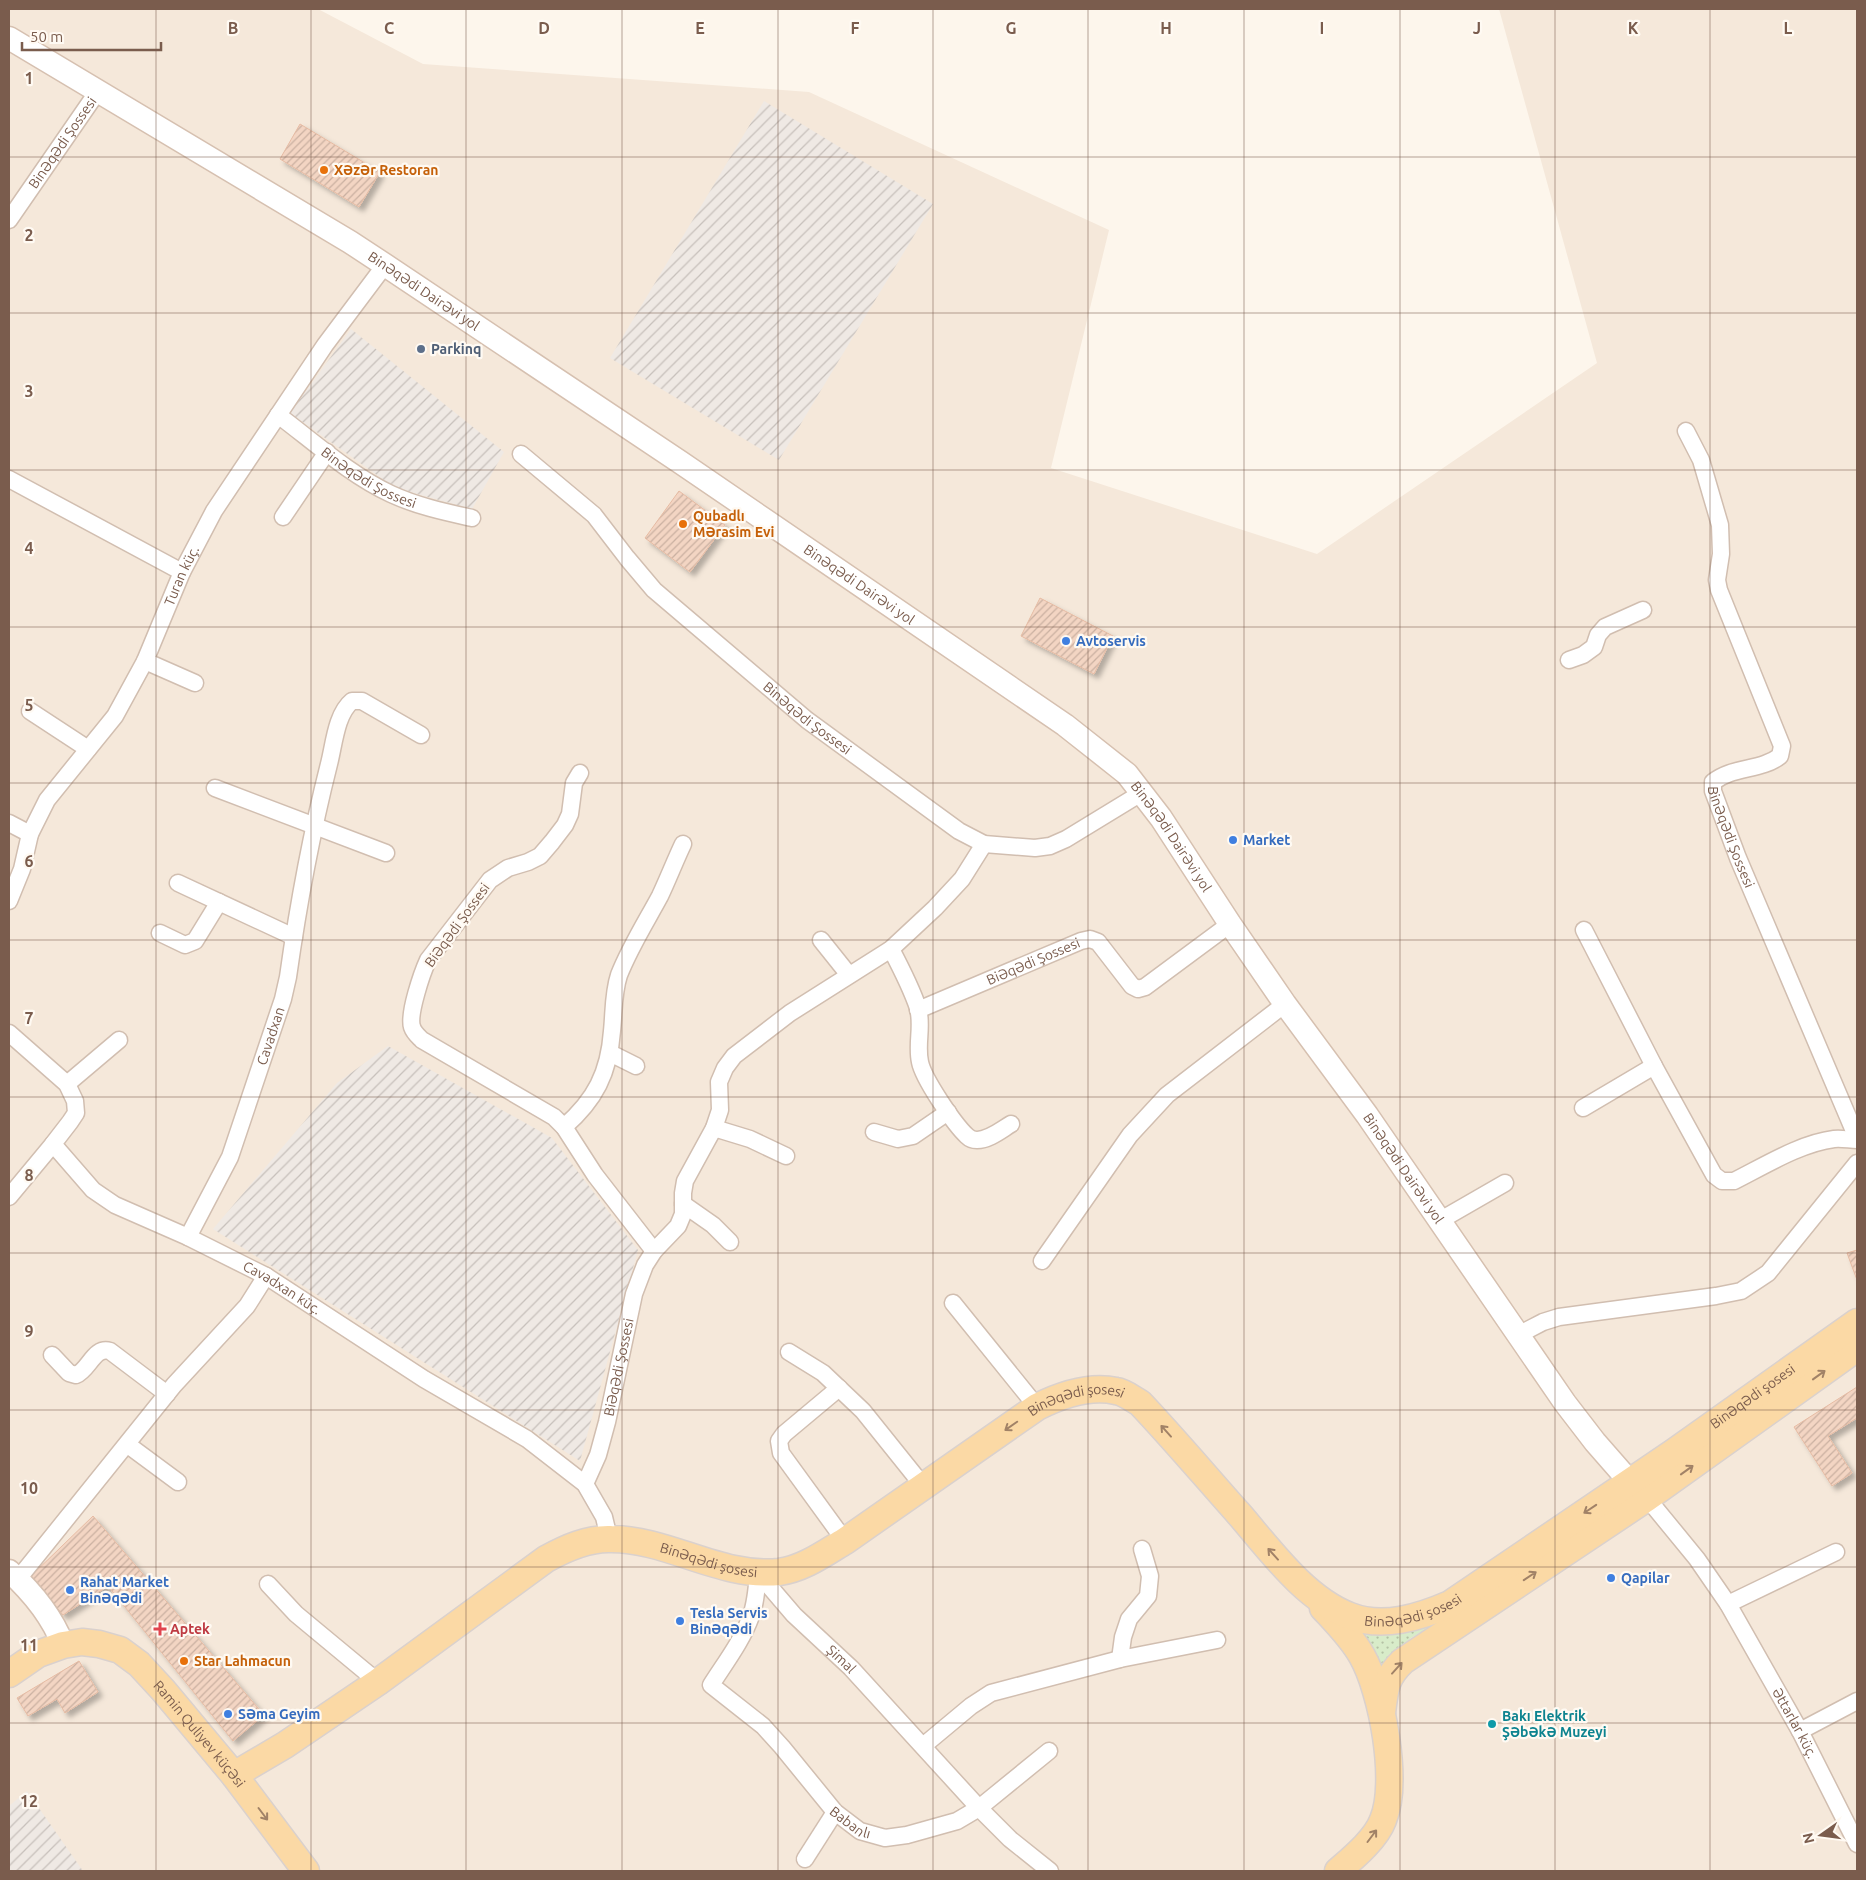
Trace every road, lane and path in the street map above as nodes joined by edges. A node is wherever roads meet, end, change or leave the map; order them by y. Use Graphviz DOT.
graph roads {
  1 [pos="9,38"];
  2 [pos="98,90"];
  3 [pos="9,220"];
  4 [pos="386,265"];
  5 [pos="278,415"];
  6 [pos="1686,431"];
  7 [pos="327,452"];
  8 [pos="521,454"];
  9 [pos="9,479"];
  10 [pos="283,517"];
  11 [pos="472,518"];
  12 [pos="182,572"];
  13 [pos="1643,610"];
  14 [pos="145,660"];
  15 [pos="1569,660"];
  16 [pos="195,683"];
  17 [pos="30,711"];
  18 [pos="421,735"];
  19 [pos="88,749"];
  20 [pos="580,773"];
  21 [pos="215,788"];
  22 [pos="1143,792"];
  23 [pos="9,823"];
  24 [pos="314,824"];
  25 [pos="30,834"];
  26 [pos="683,844"];
  27 [pos="984,844"];
  28 [pos="386,853"];
  29 [pos="178,883"];
  30 [pos="9,901"];
  31 [pos="219,902"];
  32 [pos="1230,924"];
  33 [pos="1584,930"];
  34 [pos="160,933"];
  35 [pos="294,937"];
  36 [pos="822,940"];
  37 [pos="891,949"];
  38 [pos="849,975"];
  39 [pos="1285,1004"];
  40 [pos="918,1010"];
  41 [pos="9,1033"];
  42 [pos="119,1040"];
  43 [pos="610,1053"];
  44 [pos="636,1066"];
  45 [pos="1654,1066"];
  46 [pos="67,1084"];
  47 [pos="1583,1108"];
  48 [pos="948,1112"];
  49 [pos="1011,1124"];
  50 [pos="564,1127"];
  51 [pos="714,1128"];
  52 [pos="874,1132"];
  53 [pos="1857,1139"];
  54 [pos="53,1144"];
  55 [pos="786,1156"];
  56 [pos="1857,1163"];
  57 [pos="1505,1183"];
  58 [pos="9,1197"];
  59 [pos="683,1204"];
  60 [pos="1439,1221"];
  61 [pos="188,1237"];
  62 [pos="730,1242"];
  63 [pos="654,1251"];
  64 [pos="1042,1260"];
  65 [pos="266,1276"];
  66 [pos="953,1303"];
  67 [pos="1857,1322"];
  68 [pos="1518,1335"];
  69 [pos="1857,1348"];
  70 [pos="789,1352"];
  71 [pos="52,1355"];
  72 [pos="839,1388"];
  73 [pos="167,1394"];
  74 [pos="1037,1408"];
  75 [pos="128,1444"];
  76 [pos="178,1482"];
  77 [pos="585,1484"];
  78 [pos="924,1486"];
  79 [pos="1639,1490"];
  80 [pos="609,1538"];
  81 [pos="845,1541"];
  82 [pos="1142,1549"];
  83 [pos="1836,1552"];
  84 [pos="758,1573"];
  85 [pos="13,1575"];
  86 [pos="1298,1581"];
  87 [pos="268,1584"];
  88 [pos="1728,1604"];
  89 [pos="1217,1640"];
  90 [pos="63,1645"];
  91 [pos="1120,1659"];
  92 [pos="9,1674"];
  93 [pos="378,1682"];
  94 [pos="1857,1701"];
  95 [pos="1382,1713"];
  96 [pos="1800,1731"];
  97 [pos="924,1746"];
  98 [pos="1049,1751"];
  99 [pos="234,1775"];
  100 [pos="979,1808"];
  101 [pos="835,1812"];
  102 [pos="1857,1844"];
  103 [pos="805,1859"];
  104 [pos="306,1871"];
  105 [pos="1050,1871"];
  106 [pos="1338,1871"];
  1 -- 2 [label="main road, Binəqədi Dairəvi yol"];
  2 -- 3 [label="street, Binəqədi Şossesi"];
  2 -- 4 [label="main road, Binəqədi Dairəvi yol"];
  4 -- 5 [label="street, Turan küç."];
  4 -- 22 [label="main road, Binəqədi Dairəvi yol"];
  5 -- 7 [label="street, Binəqədi Şossesi"];
  5 -- 12 [label="street, Turan küç."];
  6 -- 53 [label="street, Binəqədi Şossesi"];
  7 -- 10 [label="street"];
  7 -- 11 [label="street, Binəqədi Şossesi"];
  8 -- 27 [label="street, Binəqədi Şossesi"];
  9 -- 12 [label="street"];
  12 -- 14 [label="street, Turan küç."];
  13 -- 15 [label="street"];
  14 -- 16 [label="street"];
  14 -- 19 [label="street, Turan küç."];
  17 -- 19 [label="street"];
  18 -- 24 [label="street, Cavadxan"];
  19 -- 25 [label="street, Turan küç."];
  20 -- 50 [label="street, Biəqədi Şossesi"];
  21 -- 24 [label="street"];
  22 -- 27 [label="street, Binəqədi Şossesi"];
  22 -- 32 [label="main road, Binəqədi Dairəvi yol"];
  23 -- 25 [label="street"];
  24 -- 28 [label="street"];
  24 -- 35 [label="street, Cavadxan"];
  25 -- 30 [label="street, Turan küç."];
  26 -- 43 [label="street"];
  27 -- 37 [label="street, Biəqədi Şossesi"];
  29 -- 31 [label="street"];
  31 -- 34 [label="street"];
  31 -- 35 [label="street"];
  32 -- 39 [label="main road, Binəqədi Dairəvi yol"];
  32 -- 40 [label="street, Biəqədi Şossesi"];
  33 -- 45 [label="street, Binəqədi Şossesi"];
  35 -- 61 [label="street, Cavadxan"];
  36 -- 38 [label="street"];
  37 -- 38 [label="street, Biəqədi Şossesi"];
  37 -- 40 [label="street"];
  38 -- 51 [label="street, Biəqədi Şossesi"];
  39 -- 60 [label="main road, Binəqədi Dairəvi yol"];
  39 -- 64 [label="street"];
  40 -- 48 [label="street"];
  41 -- 46 [label="street"];
  42 -- 46 [label="street"];
  43 -- 44 [label="street"];
  43 -- 50 [label="street"];
  45 -- 47 [label="street"];
  45 -- 53 [label="street, Binəqədi Şossesi"];
  46 -- 54 [label="street"];
  48 -- 49 [label="street"];
  48 -- 52 [label="street"];
  50 -- 63 [label="street, Biəqədi Şossesi"];
  51 -- 55 [label="street"];
  51 -- 59 [label="street, Biəqədi Şossesi"];
  54 -- 58 [label="street"];
  54 -- 61 [label="street, Cavadxan küç."];
  56 -- 68 [label="street"];
  57 -- 60 [label="street"];
  59 -- 62 [label="street"];
  59 -- 63 [label="street, Biəqədi Şossesi"];
  60 -- 68 [label="main road, Binəqədi Dairəvi yol"];
  61 -- 65 [label="street, Cavadxan küç."];
  63 -- 77 [label="street, Biəqədi Şossesi"];
  65 -- 73 [label="street"];
  65 -- 77 [label="street, Cavadxan küç."];
  66 -- 74 [label="street"];
  67 -- 79 [label="main road, Binəqədi şosesi"];
  68 -- 79 [label="main road, Binəqədi Dairəvi yol"];
  79 -- 69 [label="main road, Binəqədi şosesi, one-way"];
  70 -- 72 [label="street"];
  71 -- 73 [label="street"];
  72 -- 78 [label="street"];
  72 -- 81 [label="street"];
  73 -- 75 [label="street"];
  74 -- 78 [label="main road, Binəqədi şosesi, one-way"];
  86 -- 74 [label="main road, Binəqədi şosesi, one-way"];
  75 -- 76 [label="street"];
  75 -- 85 [label="street"];
  77 -- 80 [label="street, Cavadxan küç."];
  78 -- 81 [label="main road, Binəqədi şosesi"];
  79 -- 86 [label="main road, Binəqədi şosesi, one-way"];
  79 -- 88 [label="street, Əttarlar küç."];
  95 -- 79 [label="main road, Binəqədi şosesi, one-way"];
  80 -- 84 [label="main road, Binəqədi şosesi"];
  80 -- 93 [label="main road, Binəqədi şosesi"];
  81 -- 84 [label="main road, Binəqədi şosesi"];
  82 -- 91 [label="street"];
  83 -- 88 [label="street"];
  84 -- 97 [label="street, Şimal"];
  84 -- 101 [label="street, Babanlı"];
  85 -- 90 [label="main road"];
  86 -- 95 [label="main road"];
  87 -- 93 [label="street"];
  88 -- 96 [label="street, Əttarlar küç."];
  89 -- 91 [label="street"];
  90 -- 92 [label="main road, Ramin Quliyev küçəsi"];
  90 -- 99 [label="main road, Ramin Quliyev küçəsi"];
  91 -- 97 [label="street"];
  93 -- 99 [label="main road, Binəqədi şosesi"];
  94 -- 96 [label="street"];
  106 -- 95 [label="main road, one-way"];
  96 -- 102 [label="street, Əttarlar küç."];
  97 -- 100 [label="street, Şimal"];
  98 -- 100 [label="street, Babanlı"];
  99 -- 104 [label="main road, Ramin Quliyev küçəsi, one-way"];
  100 -- 101 [label="street, Babanlı"];
  100 -- 105 [label="street, Şimal"];
  101 -- 103 [label="street"];
}
